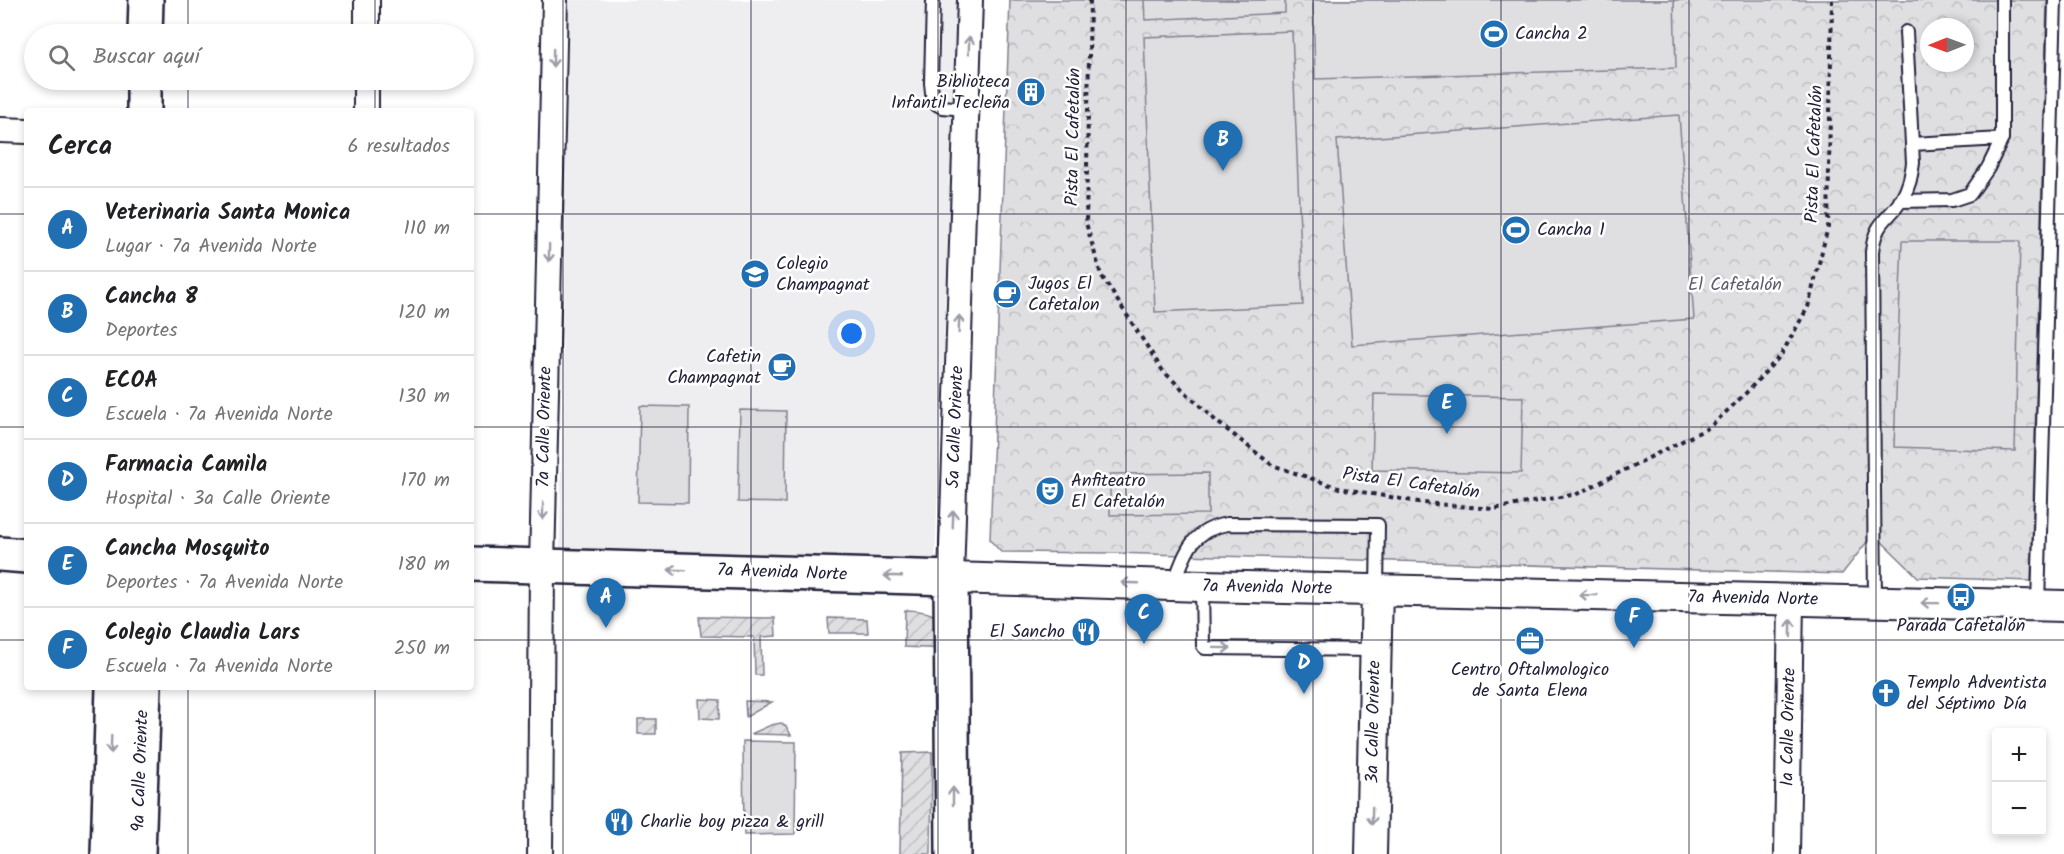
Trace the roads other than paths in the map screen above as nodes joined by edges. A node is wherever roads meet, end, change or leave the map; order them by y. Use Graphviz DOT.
graph roads {
  1 [pos="146,0"];
  2 [pos="368,0"];
  3 [pos="555,0"];
  4 [pos="933,0"];
  5 [pos="970,0"];
  6 [pos="2002,0"];
  7 [pos="2055,0"];
  8 [pos="145,24"];
  9 [pos="367,24"];
  10 [pos="1906,32"];
  11 [pos="144,90"];
  12 [pos="366,90"];
  13 [pos="144,108"];
  14 [pos="366,108"];
  15 [pos="966,109"];
  16 [pos="0,130"];
  17 [pos="24,131"];
  18 [pos="2002,139"];
  19 [pos="1912,144"];
  20 [pos="1900,201"];
  21 [pos="474,564"];
  22 [pos="542,566"];
  23 [pos="951,578"];
  24 [pos="1173,585"];
  25 [pos="1202,586"];
  26 [pos="1377,590"];
  27 [pos="1791,600"];
  28 [pos="1875,602"];
  29 [pos="2051,606"];
  30 [pos="1376,650"];
  31 [pos="113,690"];
  32 [pos="144,690"];
  33 [pos="108,854"];
  34 [pos="138,854"];
  35 [pos="540,854"];
  36 [pos="953,854"];
  37 [pos="1371,854"];
  38 [pos="1787,854"];
  1 -- 8 [label="main road"];
  2 -- 9 [label="street"];
  3 -- 22 [label="street, 7a Calle Oriente, one-way"];
  4 -- 15 [label="lane"];
  15 -- 5 [label="street, 5a Calle Oriente, one-way"];
  6 -- 18 [label="lane"];
  7 -- 29 [label="lane"];
  10 -- 19 [label="lane"];
  11 -- 13 [label="main road"];
  12 -- 14 [label="street"];
  23 -- 15 [label="street, 5a Calle Oriente, one-way"];
  16 -- 17 [label="street"];
  18 -- 19 [label="lane"];
  18 -- 20 [label="lane"];
  19 -- 20 [label="lane"];
  20 -- 28 [label="lane"];
  21 -- 22 [label="main road, 7a Avenida Norte"];
  23 -- 22 [label="main road, 7a Avenida Norte, one-way"];
  22 -- 35 [label="street, 7a Calle Oriente"];
  24 -- 23 [label="street, 7a Avenida Norte, one-way"];
  36 -- 23 [label="main road, 5a Calle Oriente, one-way"];
  24 -- 25 [label="street, 7a Avenida Norte"];
  24 -- 26 [label="lane"];
  25 -- 26 [label="street, 7a Avenida Norte"];
  25 -- 30 [label="lane, one-way"];
  27 -- 26 [label="street, 7a Avenida Norte, one-way"];
  26 -- 30 [label="street, 3a Calle Oriente"];
  27 -- 28 [label="street, 7a Avenida Norte"];
  38 -- 27 [label="street, 1a Calle Oriente, one-way"];
  29 -- 28 [label="street, 7a Avenida Norte, one-way"];
  30 -- 37 [label="street, 3a Calle Oriente, one-way"];
  31 -- 33 [label="main road, 9a Calle Oriente, one-way"];
  32 -- 34 [label="main road, 9a Calle Oriente"];
}
